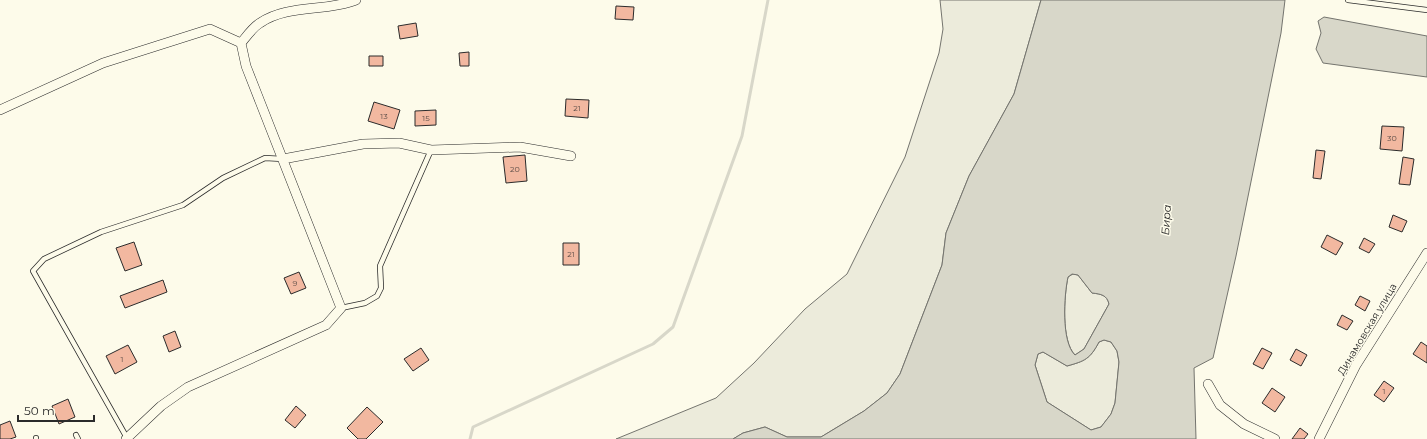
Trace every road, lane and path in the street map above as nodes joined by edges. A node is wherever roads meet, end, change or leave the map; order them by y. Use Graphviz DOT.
graph roads {
  1 [pos="356,0"];
  2 [pos="1348,0"];
  3 [pos="1427,10"];
  4 [pos="241,43"];
  5 [pos="0,110"];
  6 [pos="431,150"];
  7 [pos="571,156"];
  8 [pos="283,159"];
  9 [pos="1427,253"];
  10 [pos="341,308"];
  11 [pos="1208,384"];
  12 [pos="127,439"];
  13 [pos="1275,439"];
  14 [pos="1319,439"];
  1 -- 4 [label="street"];
  2 -- 3 [label="lane"];
  4 -- 5 [label="street"];
  4 -- 8 [label="street"];
  6 -- 7 [label="street"];
  6 -- 8 [label="street"];
  6 -- 10 [label="lane"];
  8 -- 10 [label="street"];
  8 -- 12 [label="lane"];
  9 -- 14 [label="street, Динамовская улица"];
  10 -- 12 [label="street"];
  11 -- 13 [label="street"];
}
